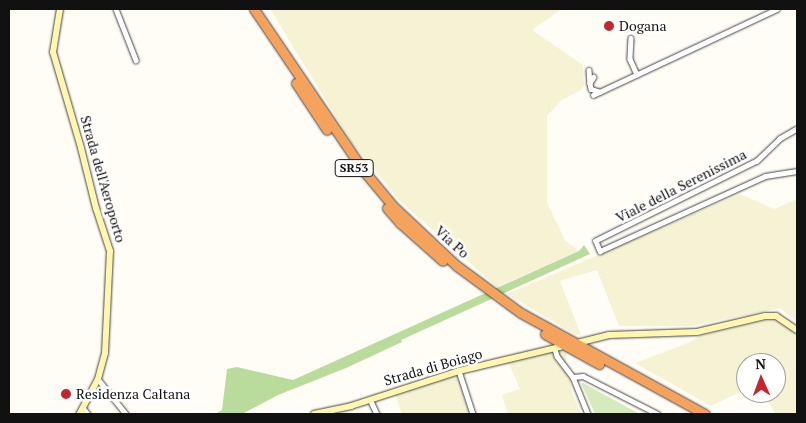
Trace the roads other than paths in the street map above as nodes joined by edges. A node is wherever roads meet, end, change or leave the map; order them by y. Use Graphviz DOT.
graph roads {
  1 [pos="60,9"];
  2 [pos="116,9"];
  3 [pos="247,9"];
  4 [pos="254,9"];
  5 [pos="777,9"];
  6 [pos="630,38"];
  7 [pos="136,60"];
  8 [pos="589,70"];
  9 [pos="637,75"];
  10 [pos="594,77"];
  11 [pos="590,83"];
  12 [pos="600,92"];
  13 [pos="593,95"];
  14 [pos="797,129"];
  15 [pos="797,171"];
  16 [pos="797,330"];
  17 [pos="577,342"];
  18 [pos="557,348"];
  19 [pos="459,371"];
  20 [pos="573,377"];
  21 [pos="98,379"];
  22 [pos="370,399"];
  23 [pos="83,408"];
  24 [pos="649,412"];
  25 [pos="79,414"];
  26 [pos="88,414"];
  27 [pos="126,414"];
  28 [pos="314,414"];
  29 [pos="377,414"];
  30 [pos="473,414"];
  31 [pos="588,414"];
  32 [pos="658,414"];
  33 [pos="694,414"];
  34 [pos="705,414"];
  1 -- 21 [label="street, Strada dell'Aeroporto"];
  2 -- 7 [label="street"];
  3 -- 33 [label="highway, Via Po / SR53"];
  4 -- 34 [label="highway, Via Po / SR53"];
  5 -- 9 [label="street"];
  6 -- 9 [label="street"];
  8 -- 11 [label="street"];
  9 -- 12 [label="street"];
  10 -- 11 [label="street"];
  11 -- 12 [label="street"];
  12 -- 13 [label="street"];
  14 -- 15 [label="street, Viale della Serenissima"];
  16 -- 17 [label="street"];
  18 -- 19 [label="street, Strada di Boiago"];
  18 -- 20 [label="street"];
  19 -- 22 [label="street, Strada di Boiago"];
  19 -- 30 [label="street"];
  20 -- 24 [label="street"];
  20 -- 31 [label="street"];
  21 -- 23 [label="street, Strada dell'Aeroporto"];
  21 -- 27 [label="street"];
  22 -- 28 [label="street, Strada di Boiago"];
  22 -- 29 [label="street"];
  23 -- 25 [label="street, Strada dell'Aeroporto"];
  23 -- 26 [label="street"];
  24 -- 32 [label="street"];
}
